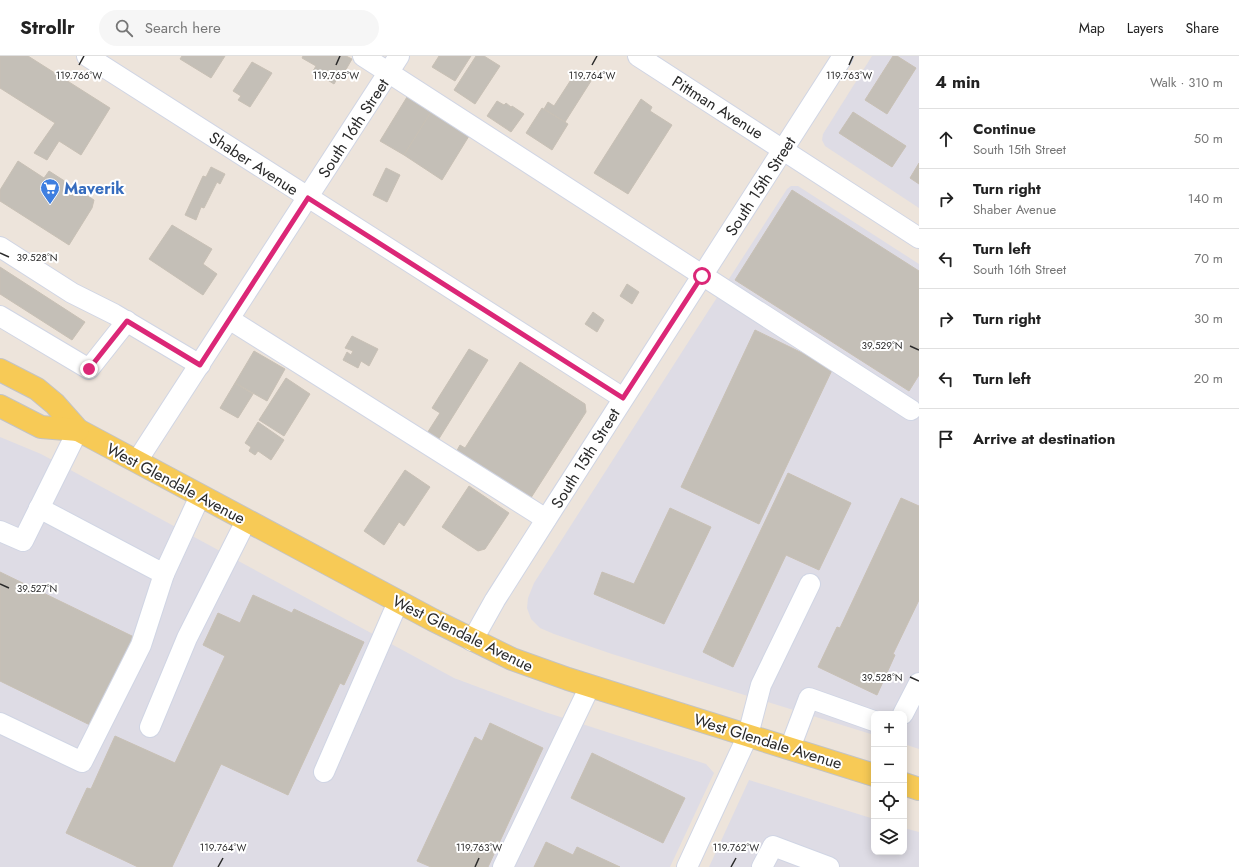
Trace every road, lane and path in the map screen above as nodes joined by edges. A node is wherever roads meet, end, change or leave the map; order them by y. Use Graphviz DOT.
graph roads {
  1 [pos="87,56"];
  2 [pos="363,56"];
  3 [pos="399,56"];
  4 [pos="638,56"];
  5 [pos="843,56"];
  6 [pos="389,73"];
  7 [pos="784,149"];
  8 [pos="308,198"];
  9 [pos="919,238"];
  10 [pos="0,247"];
  11 [pos="702,276"];
  12 [pos="0,316"];
  13 [pos="229,319"];
  14 [pos="127,321"];
  15 [pos="200,365"];
  16 [pos="0,370"];
  17 [pos="623,398"];
  18 [pos="2,408"];
  19 [pos="912,410"];
  20 [pos="78,430"];
  21 [pos="137,461"];
  22 [pos="200,496"];
  23 [pos="39,508"];
  24 [pos="546,519"];
  25 [pos="246,521"];
  26 [pos="0,531"];
  27 [pos="164,574"];
  28 [pos="810,584"];
  29 [pos="398,602"];
  30 [pos="472,641"];
  31 [pos="919,683"];
  32 [pos="590,686"];
  33 [pos="905,711"];
  34 [pos="871,720"];
  35 [pos="0,723"];
  36 [pos="150,727"];
  37 [pos="748,735"];
  38 [pos="790,748"];
  39 [pos="324,772"];
  40 [pos="871,774"];
  41 [pos="907,785"];
  42 [pos="919,789"];
  43 [pos="503,867"];
  44 [pos="687,867"];
  45 [pos="762,867"];
  46 [pos="829,867"];
  1 -- 8 [label="street, Shaber Avenue"];
  2 -- 6 [label="street"];
  3 -- 6 [label="street, South 16th Street"];
  4 -- 7 [label="street, Pittman Avenue"];
  5 -- 7 [label="street, South 15th Street"];
  6 -- 8 [label="street, South 16th Street"];
  6 -- 11 [label="street"];
  7 -- 9 [label="street, Pittman Avenue"];
  7 -- 11 [label="street, South 15th Street"];
  8 -- 13 [label="street, South 16th Street"];
  8 -- 17 [label="street, Shaber Avenue"];
  10 -- 14 [label="street"];
  11 -- 17 [label="street, South 15th Street"];
  11 -- 19 [label="street"];
  12 -- 14 [label="street"];
  13 -- 15 [label="street, South 16th Street"];
  13 -- 24 [label="street"];
  14 -- 15 [label="street"];
  15 -- 21 [label="street, South 16th Street"];
  16 -- 20 [label="main road, West Glendale Avenue"];
  17 -- 24 [label="street, South 15th Street"];
  18 -- 20 [label="main road, West Glendale Avenue"];
  20 -- 21 [label="main road, West Glendale Avenue"];
  20 -- 23 [label="street"];
  21 -- 22 [label="main road, West Glendale Avenue"];
  22 -- 25 [label="main road, West Glendale Avenue"];
  22 -- 27 [label="street"];
  23 -- 26 [label="street"];
  23 -- 27 [label="street"];
  24 -- 30 [label="street, South 15th Street"];
  25 -- 29 [label="main road, West Glendale Avenue"];
  25 -- 36 [label="street"];
  27 -- 35 [label="street"];
  28 -- 37 [label="street"];
  29 -- 30 [label="main road, West Glendale Avenue"];
  29 -- 39 [label="street"];
  30 -- 32 [label="main road, West Glendale Avenue"];
  31 -- 33 [label="street"];
  32 -- 37 [label="main road, West Glendale Avenue"];
  32 -- 43 [label="street"];
  34 -- 38 [label="street"];
  37 -- 38 [label="main road, West Glendale Avenue"];
  37 -- 44 [label="street"];
  38 -- 40 [label="main road, West Glendale Avenue"];
  41 -- 42 [label="main road"];
  45 -- 46 [label="street"];
}
